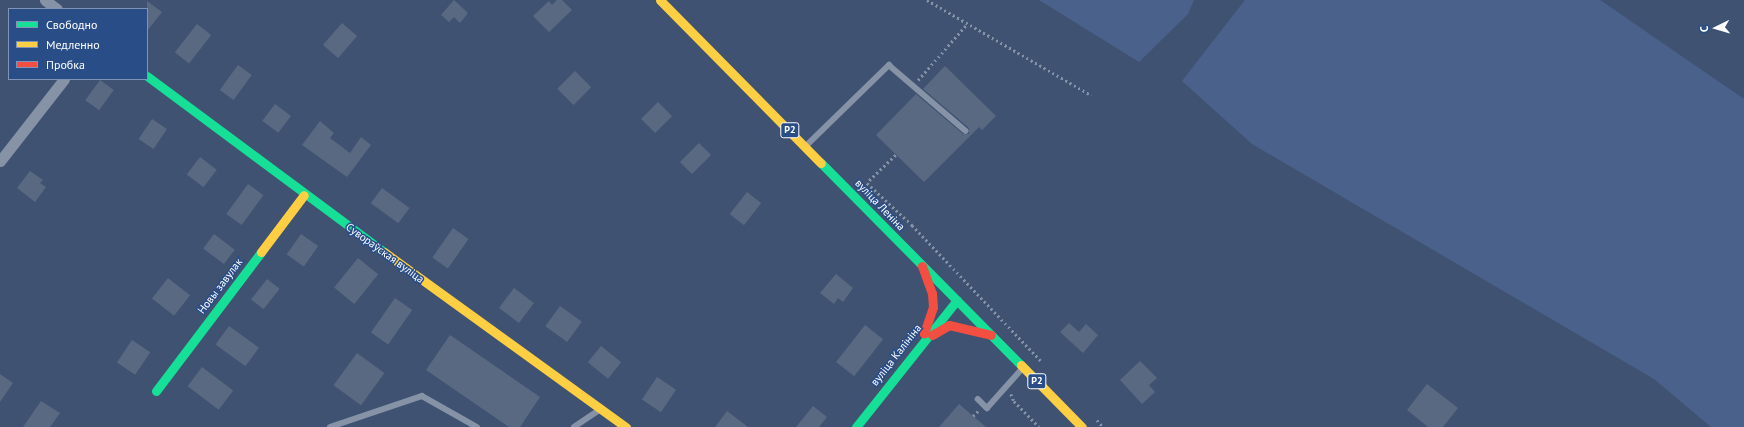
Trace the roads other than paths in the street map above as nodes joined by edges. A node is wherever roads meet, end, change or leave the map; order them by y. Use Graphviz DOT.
graph roads {
  1 [pos="45,0"];
  2 [pos="660,0"];
  3 [pos="56,8"];
  4 [pos="148,77"];
  5 [pos="63,80"];
  6 [pos="966,131"];
  7 [pos="806,146"];
  8 [pos="0,161"];
  9 [pos="304,195"];
  10 [pos="919,261"];
  11 [pos="957,300"];
  12 [pos="991,335"];
  13 [pos="918,346"];
  14 [pos="1024,368"];
  15 [pos="156,390"];
  16 [pos="978,399"];
  17 [pos="600,409"];
  18 [pos="330,427"];
  19 [pos="477,427"];
  20 [pos="574,427"];
  21 [pos="626,427"];
  22 [pos="856,427"];
  23 [pos="1082,427"];
  1 -- 3 [label="street"];
  2 -- 7 [label="street, вуліца Леніна / Р2"];
  4 -- 9 [label="street, Сувораўская вуліца"];
  5 -- 8 [label="street"];
  6 -- 7 [label="lane"];
  7 -- 10 [label="street, вуліца Леніна / Р2"];
  9 -- 15 [label="street, Новы завулак"];
  9 -- 17 [label="street, Сувораўская вуліца"];
  10 -- 11 [label="street, вуліца Леніна / Р2"];
  10 -- 13 [label="street"];
  11 -- 12 [label="street, вуліца Леніна / Р2"];
  11 -- 13 [label="street, вуліца Калініна"];
  12 -- 13 [label="street"];
  12 -- 14 [label="street, вуліца Леніна / Р2"];
  13 -- 22 [label="street, вуліца Калініна"];
  14 -- 16 [label="lane"];
  14 -- 23 [label="street, вуліца Леніна / Р2"];
  17 -- 20 [label="lane"];
  17 -- 21 [label="street, Сувораўская вуліца"];
  18 -- 19 [label="lane"];
}
